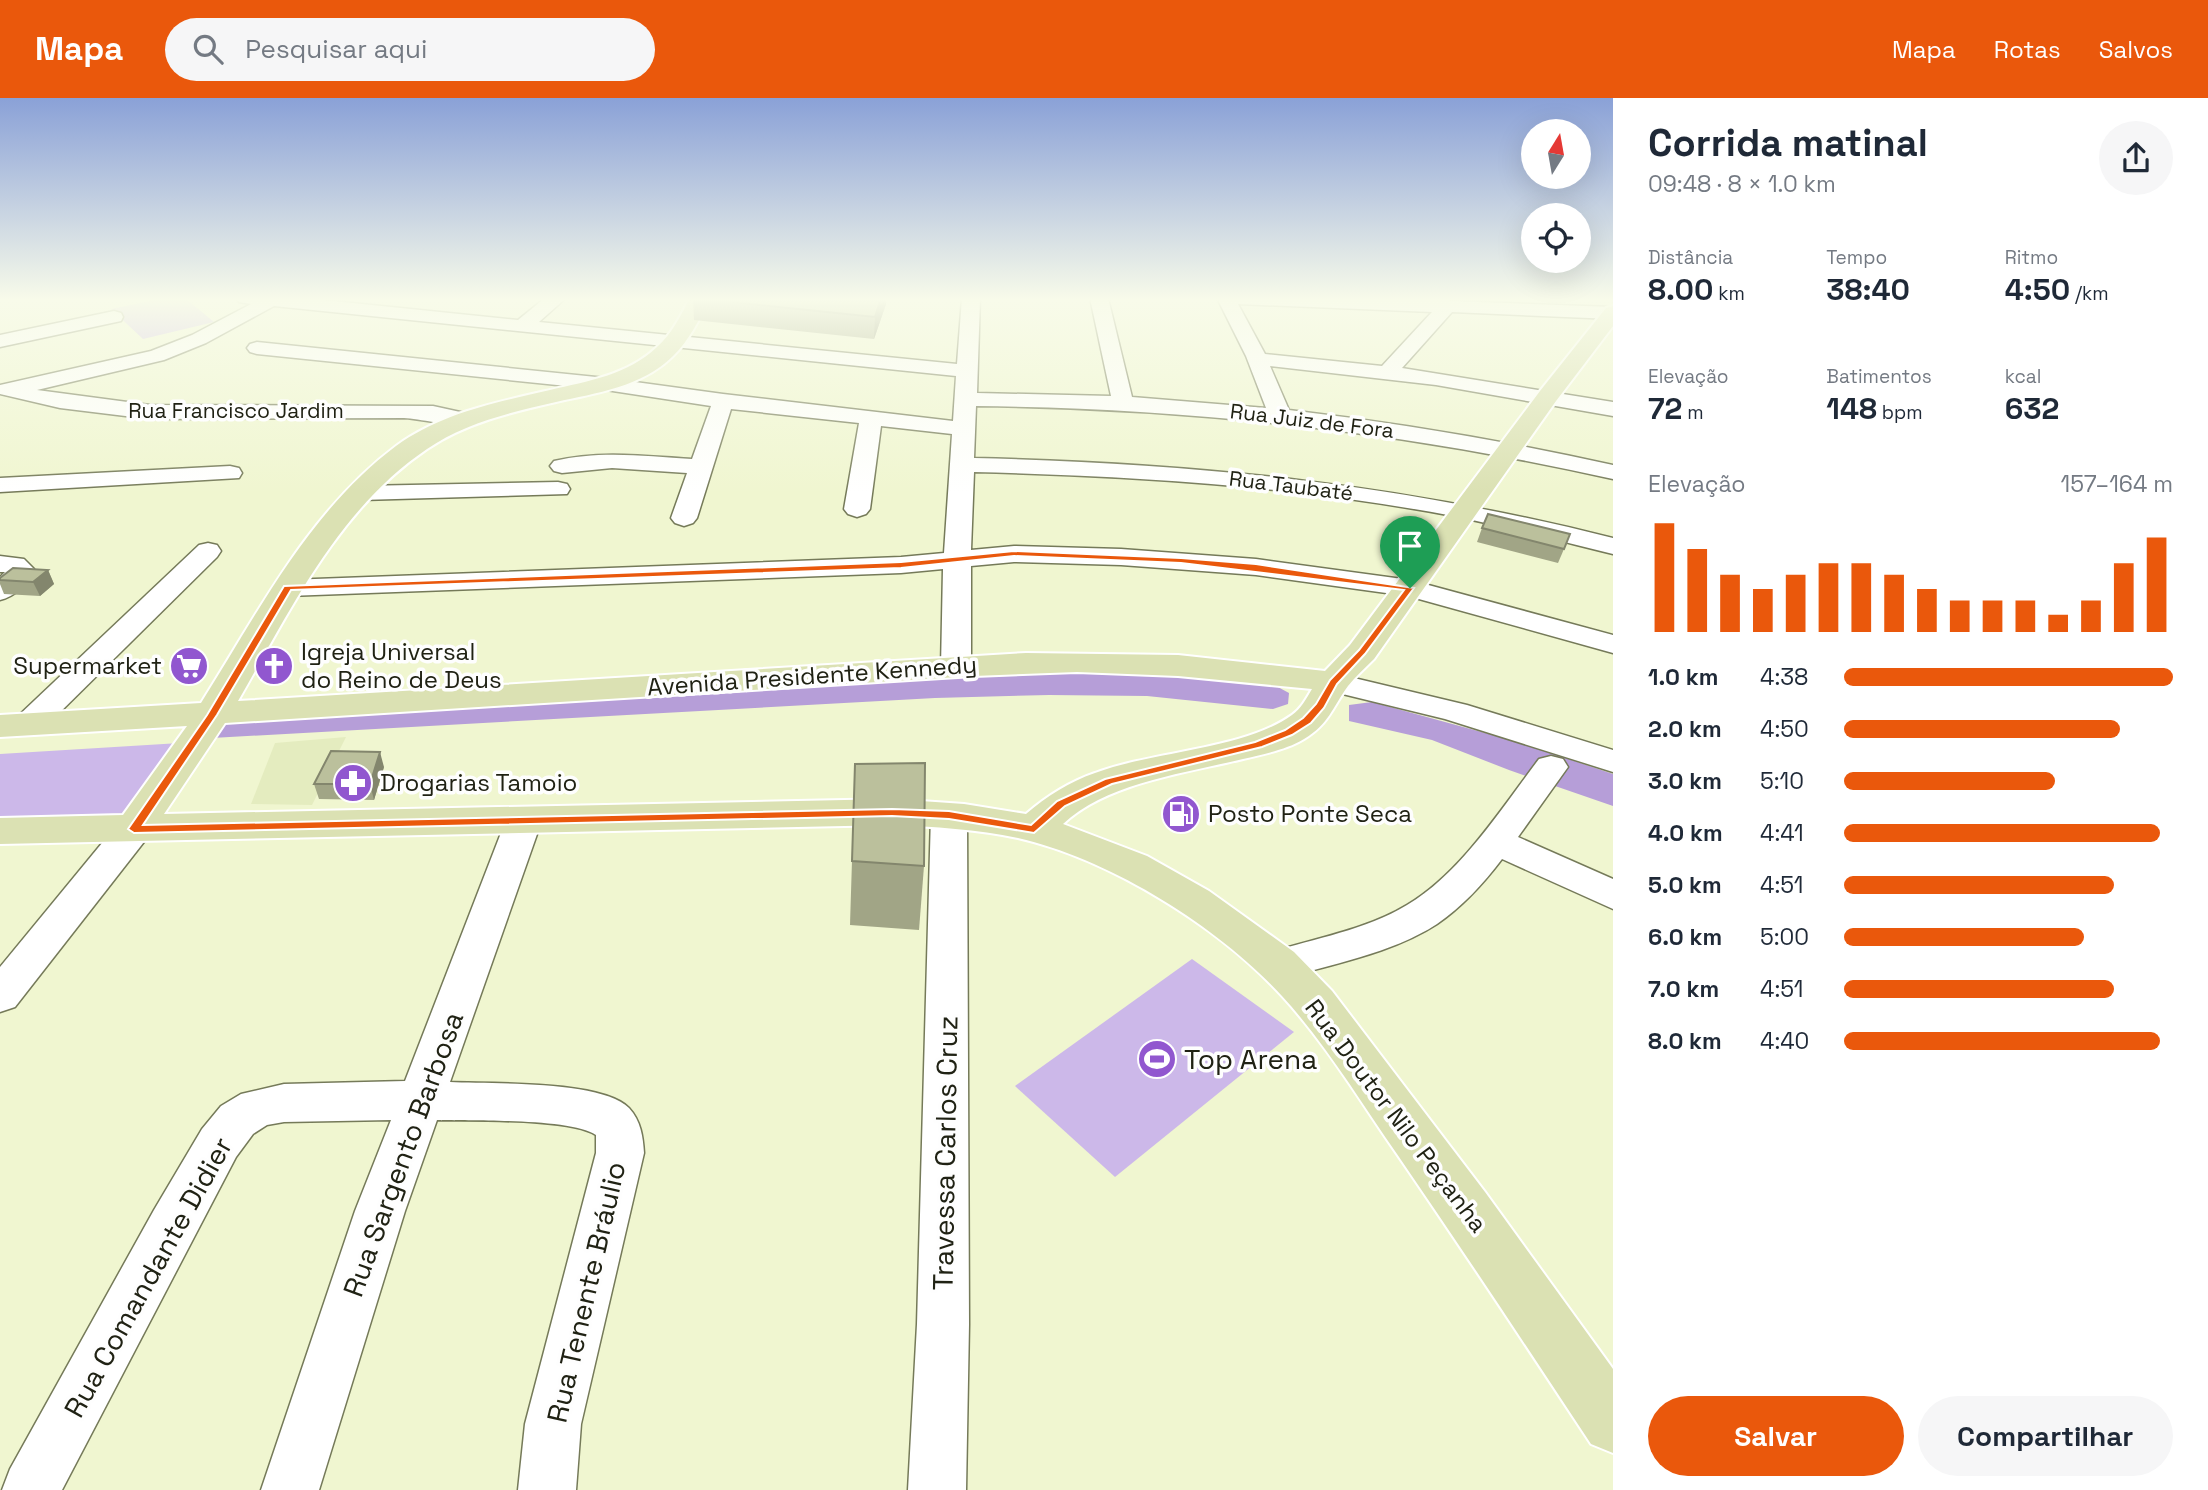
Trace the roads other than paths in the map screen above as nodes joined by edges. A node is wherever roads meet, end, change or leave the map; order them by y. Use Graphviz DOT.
graph roads {
  1 [pos="126,363"];
  2 [pos="402,363"];
  3 [pos="650,363"];
  4 [pos="891,363"];
  5 [pos="967,363"];
  6 [pos="1113,363"];
  7 [pos="1259,363"];
  8 [pos="1297,363"];
  9 [pos="1394,363"];
  10 [pos="1574,363"];
  11 [pos="967,371"];
  12 [pos="1387,372"];
  13 [pos="606,384"];
  14 [pos="4,390"];
  15 [pos="1548,396"];
  16 [pos="966,399"];
  17 [pos="723,401"];
  18 [pos="1123,403"];
  19 [pos="1613,410"];
  20 [pos="1280,415"];
  21 [pos="871,419"];
  22 [pos="466,420"];
  23 [pos="964,429"];
  24 [pos="1510,450"];
  25 [pos="964,466"];
  26 [pos="700,467"];
  27 [pos="1613,472"];
  28 [pos="230,473"];
  29 [pos="0,485"];
  30 [pos="361,493"];
  31 [pos="857,509"];
  32 [pos="1466,512"];
  33 [pos="684,518"];
  34 [pos="1613,545"];
  35 [pos="208,551"];
  36 [pos="957,559"];
  37 [pos="0,564"];
  38 [pos="288,588"];
  39 [pos="1410,588"];
  40 [pos="0,592"];
  41 [pos="1613,644"];
  42 [pos="956,667"];
  43 [pos="1333,682"];
  44 [pos="212,715"];
  45 [pos="15,725"];
  46 [pos="1613,761"];
  47 [pos="1551,767"];
  48 [pos="949,815"];
  49 [pos="524,820"];
  50 [pos="134,829"];
  51 [pos="1034,829"];
  52 [pos="0,831"];
  53 [pos="1494,841"];
  54 [pos="1613,895"];
  55 [pos="1279,965"];
  56 [pos="0,996"];
  57 [pos="422,1100"];
  58 [pos="1613,1422"];
  59 [pos="32,1490"];
  60 [pos="290,1490"];
  61 [pos="547,1490"];
  62 [pos="937,1490"];
  1 -- 14 [label="street"];
  2 -- 13 [label="street"];
  3 -- 13 [label="main road"];
  4 -- 11 [label="street"];
  5 -- 11 [label="street"];
  6 -- 18 [label="street"];
  7 -- 20 [label="street"];
  8 -- 12 [label="street"];
  9 -- 12 [label="street"];
  10 -- 15 [label="main road"];
  11 -- 16 [label="street"];
  12 -- 15 [label="street"];
  13 -- 17 [label="street"];
  13 -- 22 [label="main road"];
  14 -- 22 [label="street, Rua Francisco Jardim"];
  15 -- 19 [label="street"];
  15 -- 24 [label="main road"];
  16 -- 18 [label="street, Rua Juiz de Fora"];
  16 -- 23 [label="street"];
  17 -- 21 [label="street"];
  17 -- 26 [label="street"];
  18 -- 20 [label="street, Rua Juiz de Fora"];
  20 -- 24 [label="street, Rua Juiz de Fora"];
  21 -- 23 [label="street"];
  21 -- 31 [label="street"];
  22 -- 30 [label="main road"];
  23 -- 25 [label="street"];
  24 -- 27 [label="street, Rua Juiz de Fora"];
  24 -- 32 [label="main road"];
  25 -- 32 [label="street, Rua Taubaté"];
  25 -- 36 [label="street"];
  26 -- 30 [label="street"];
  26 -- 33 [label="street"];
  28 -- 29 [label="street"];
  30 -- 38 [label="main road"];
  32 -- 34 [label="street, Rua Taubaté"];
  32 -- 39 [label="main road"];
  35 -- 45 [label="street"];
  36 -- 38 [label="street"];
  36 -- 39 [label="street"];
  36 -- 42 [label="street"];
  37 -- 40 [label="street"];
  38 -- 44 [label="main road"];
  39 -- 41 [label="street"];
  39 -- 43 [label="main road"];
  42 -- 43 [label="main road, Avenida Presidente Kennedy"];
  42 -- 44 [label="main road, Avenida Presidente Kennedy"];
  43 -- 46 [label="street, Avenida Presidente Kennedy"];
  43 -- 51 [label="main road"];
  44 -- 45 [label="main road, Avenida Presidente Kennedy"];
  44 -- 50 [label="main road"];
  47 -- 53 [label="street"];
  48 -- 49 [label="main road, Rua Doutor Nilo Peçanha"];
  48 -- 51 [label="main road, Rua Doutor Nilo Peçanha"];
  48 -- 62 [label="street, Travessa Carlos Cruz"];
  49 -- 50 [label="main road, Rua Doutor Nilo Peçanha"];
  49 -- 57 [label="street, Rua Sargento Barbosa"];
  50 -- 52 [label="main road, Rua Doutor Nilo Peçanha"];
  50 -- 56 [label="street"];
  51 -- 55 [label="main road, Rua Doutor Nilo Peçanha"];
  53 -- 54 [label="street"];
  53 -- 55 [label="street"];
  55 -- 58 [label="main road, Rua Doutor Nilo Peçanha"];
  57 -- 59 [label="street, Rua Comandante Didier"];
  57 -- 60 [label="street, Rua Sargento Barbosa"];
  57 -- 61 [label="street, Rua Tenente Bráulio"];
}
